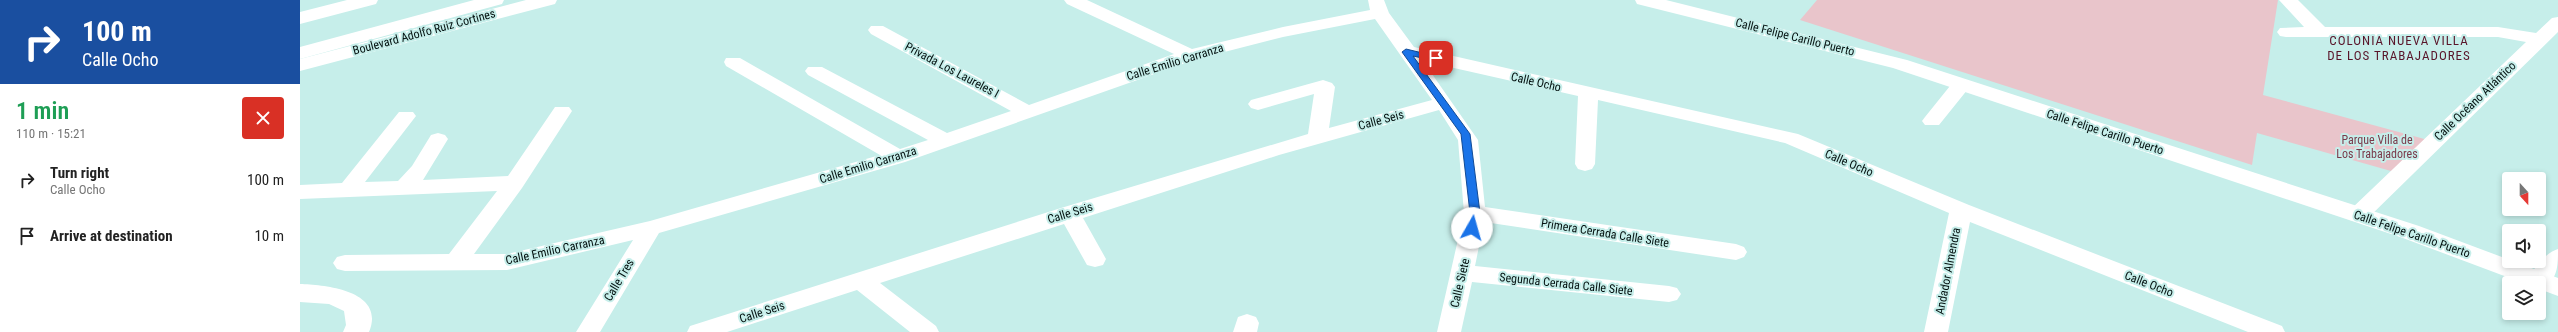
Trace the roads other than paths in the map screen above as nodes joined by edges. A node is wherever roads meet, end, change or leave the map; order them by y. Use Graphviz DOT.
graph roads {
  1 [pos="369,0"];
  2 [pos="442,0"];
  3 [pos="495,0"];
  4 [pos="548,0"];
  5 [pos="1073,0"];
  6 [pos="1644,0"];
  7 [pos="2288,0"];
  8 [pos="1378,7"];
  9 [pos="300,18"];
  10 [pos="2558,22"];
  11 [pos="877,30"];
  12 [pos="2286,32"];
  13 [pos="2321,33"];
  14 [pos="300,39"];
  15 [pos="2539,39"];
  16 [pos="300,52"];
  17 [pos="1406,52"];
  18 [pos="1190,55"];
  19 [pos="733,62"];
  20 [pos="300,65"];
  21 [pos="815,71"];
  22 [pos="1961,85"];
  23 [pos="1588,94"];
  24 [pos="1444,103"];
  25 [pos="1258,104"];
  26 [pos="562,111"];
  27 [pos="1028,112"];
  28 [pos="406,116"];
  29 [pos="1932,121"];
  30 [pos="1318,138"];
  31 [pos="438,139"];
  32 [pos="946,141"];
  33 [pos="898,156"];
  34 [pos="1585,164"];
  35 [pos="514,183"];
  36 [pos="404,188"];
  37 [pos="349,189"];
  38 [pos="300,192"];
  39 [pos="1961,210"];
  40 [pos="1069,213"];
  41 [pos="1475,213"];
  42 [pos="2358,215"];
  43 [pos="651,228"];
  44 [pos="1736,252"];
  45 [pos="2558,257"];
  46 [pos="1095,259"];
  47 [pos="456,262"];
  48 [pos="345,263"];
  49 [pos="1463,273"];
  50 [pos="860,280"];
  51 [pos="2549,283"];
  52 [pos="300,294"];
  53 [pos="1669,294"];
  54 [pos="356,332"];
  55 [pos="588,332"];
  56 [pos="699,332"];
  57 [pos="927,332"];
  58 [pos="1448,332"];
  59 [pos="1936,332"];
  60 [pos="2273,332"];
  1 -- 9 [label="main road"];
  2 -- 14 [label="main road"];
  3 -- 16 [label="main road"];
  4 -- 20 [label="main road, Boulevard Adolfo Ruiz Cortines"];
  5 -- 18 [label="street"];
  6 -- 22 [label="main road, Calle Felipe Carillo Puerto"];
  7 -- 13 [label="street"];
  8 -- 17 [label="street, Calle Siete"];
  8 -- 18 [label="street, Calle Emilio Carranza"];
  10 -- 15 [label="street, Calle Océano Atlántico"];
  11 -- 27 [label="street, Privada Los Laureles I"];
  12 -- 13 [label="street"];
  13 -- 15 [label="street"];
  15 -- 42 [label="street, Calle Océano Atlántico"];
  17 -- 23 [label="street, Calle Ocho"];
  17 -- 24 [label="street, Calle Siete"];
  18 -- 27 [label="street, Calle Emilio Carranza"];
  19 -- 33 [label="street"];
  21 -- 32 [label="street"];
  22 -- 29 [label="street"];
  22 -- 42 [label="main road, Calle Felipe Carillo Puerto"];
  23 -- 34 [label="street"];
  23 -- 39 [label="street, Calle Ocho"];
  24 -- 30 [label="street, Calle Seis"];
  24 -- 41 [label="street, Calle Siete"];
  25 -- 30 [label="street"];
  26 -- 35 [label="street"];
  27 -- 32 [label="street, Calle Emilio Carranza"];
  28 -- 37 [label="street"];
  30 -- 40 [label="street, Calle Seis"];
  31 -- 36 [label="street"];
  32 -- 33 [label="street, Calle Emilio Carranza"];
  33 -- 43 [label="street, Calle Emilio Carranza"];
  35 -- 36 [label="street"];
  35 -- 47 [label="street"];
  36 -- 37 [label="street"];
  37 -- 38 [label="street"];
  39 -- 59 [label="street, Andador Almendra"];
  39 -- 60 [label="street, Calle Ocho"];
  40 -- 46 [label="street"];
  40 -- 50 [label="street, Calle Seis"];
  41 -- 44 [label="street, Primera Cerrada Calle Siete"];
  41 -- 49 [label="street, Calle Siete"];
  42 -- 51 [label="main road, Calle Felipe Carillo Puerto"];
  43 -- 47 [label="street, Calle Emilio Carranza"];
  43 -- 55 [label="street, Calle Tres"];
  45 -- 51 [label="street"];
  47 -- 48 [label="street, Calle Emilio Carranza"];
  49 -- 53 [label="street, Segunda Cerrada Calle Siete"];
  49 -- 58 [label="street, Calle Siete"];
  50 -- 56 [label="street, Calle Seis"];
  50 -- 57 [label="street"];
  52 -- 54 [label="main road"];
}
